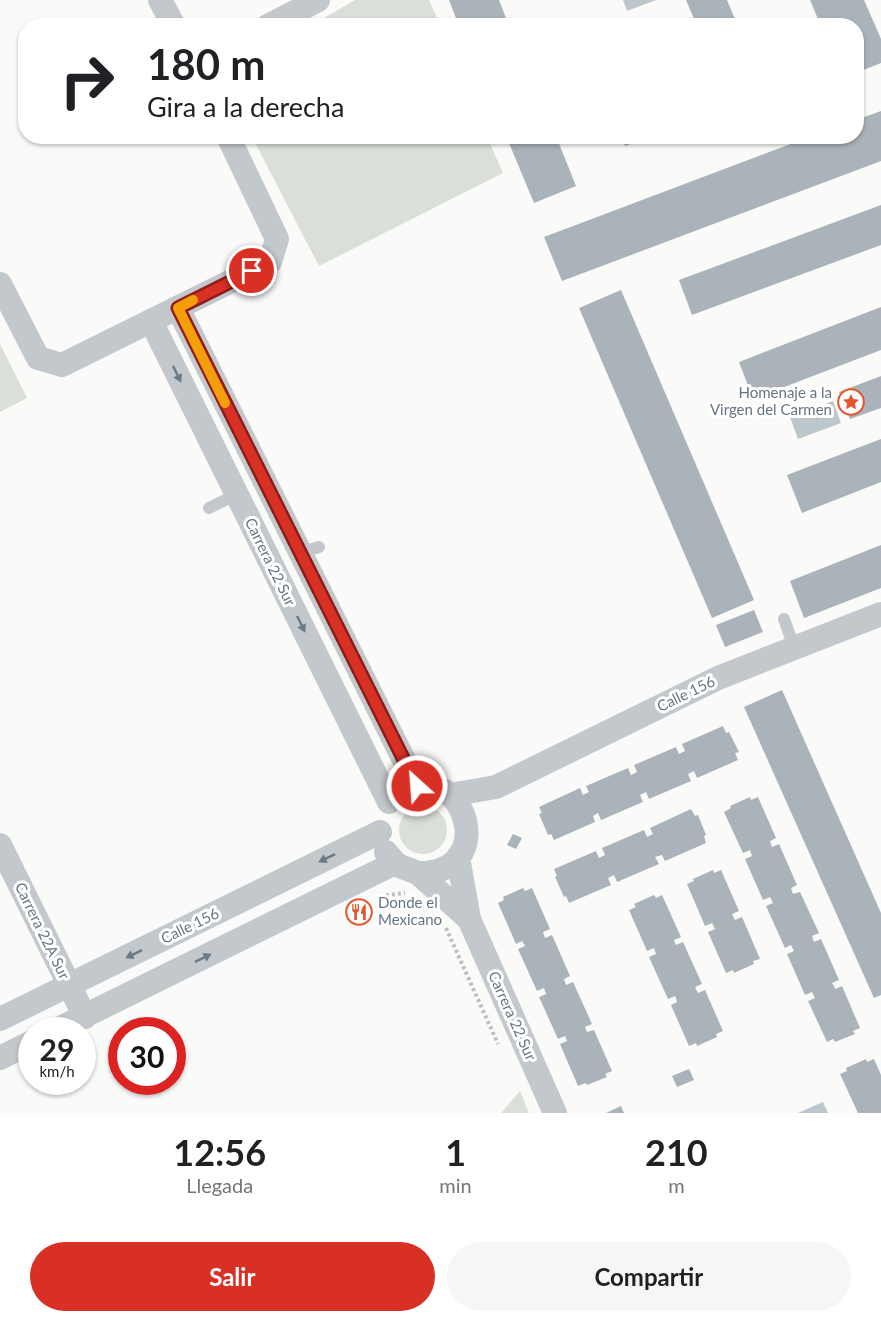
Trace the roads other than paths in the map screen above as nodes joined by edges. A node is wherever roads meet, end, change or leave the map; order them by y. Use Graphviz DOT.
graph roads {
  1 [pos="160,0"];
  2 [pos="318,0"];
  3 [pos="170,18"];
  4 [pos="283,18"];
  5 [pos="232,144"];
  6 [pos="0,284"];
  7 [pos="178,308"];
  8 [pos="151,321"];
  9 [pos="237,494"];
  10 [pos="209,508"];
  11 [pos="881,614"];
  12 [pos="784,620"];
  13 [pos="794,647"];
  14 [pos="417,786"];
  15 [pos="496,787"];
  16 [pos="450,795"];
  17 [pos="389,802"];
  18 [pos="467,824"];
  19 [pos="380,832"];
  20 [pos="0,845"];
  21 [pos="458,857"];
  22 [pos="395,863"];
  23 [pos="416,884"];
  24 [pos="469,919"];
  25 [pos="69,986"];
  26 [pos="85,1017"];
  27 [pos="0,1019"];
  28 [pos="18,1049"];
  29 [pos="0,1058"];
  30 [pos="555,1113"];
  1 -- 3 [label="street"];
  2 -- 4 [label="street"];
  5 -- 7 [label="street"];
  6 -- 8 [label="street"];
  7 -- 8 [label="street"];
  7 -- 14 [label="street, Carrera 22 Sur"];
  8 -- 9 [label="street, Carrera 22 Sur, one-way"];
  9 -- 10 [label="lane"];
  9 -- 17 [label="street, Carrera 22 Sur, one-way"];
  11 -- 13 [label="street, Calle 156"];
  12 -- 13 [label="lane"];
  13 -- 15 [label="street, Calle 156"];
  14 -- 16 [label="street"];
  14 -- 17 [label="street"];
  15 -- 16 [label="street, Calle 156"];
  15 -- 18 [label="street, Calle 156"];
  16 -- 18 [label="street"];
  17 -- 19 [label="street"];
  18 -- 21 [label="street"];
  19 -- 22 [label="street"];
  19 -- 25 [label="street, Calle 156, one-way"];
  20 -- 25 [label="street, Carrera 22A Sur"];
  21 -- 23 [label="street"];
  21 -- 24 [label="street, Carrera 22 Sur"];
  22 -- 23 [label="street"];
  26 -- 22 [label="street, one-way"];
  23 -- 24 [label="street, Carrera 22 Sur"];
  24 -- 30 [label="street, Carrera 22 Sur"];
  25 -- 26 [label="street, Carrera 22A Sur"];
  25 -- 27 [label="street, Calle 156"];
  28 -- 29 [label="street"];
}
